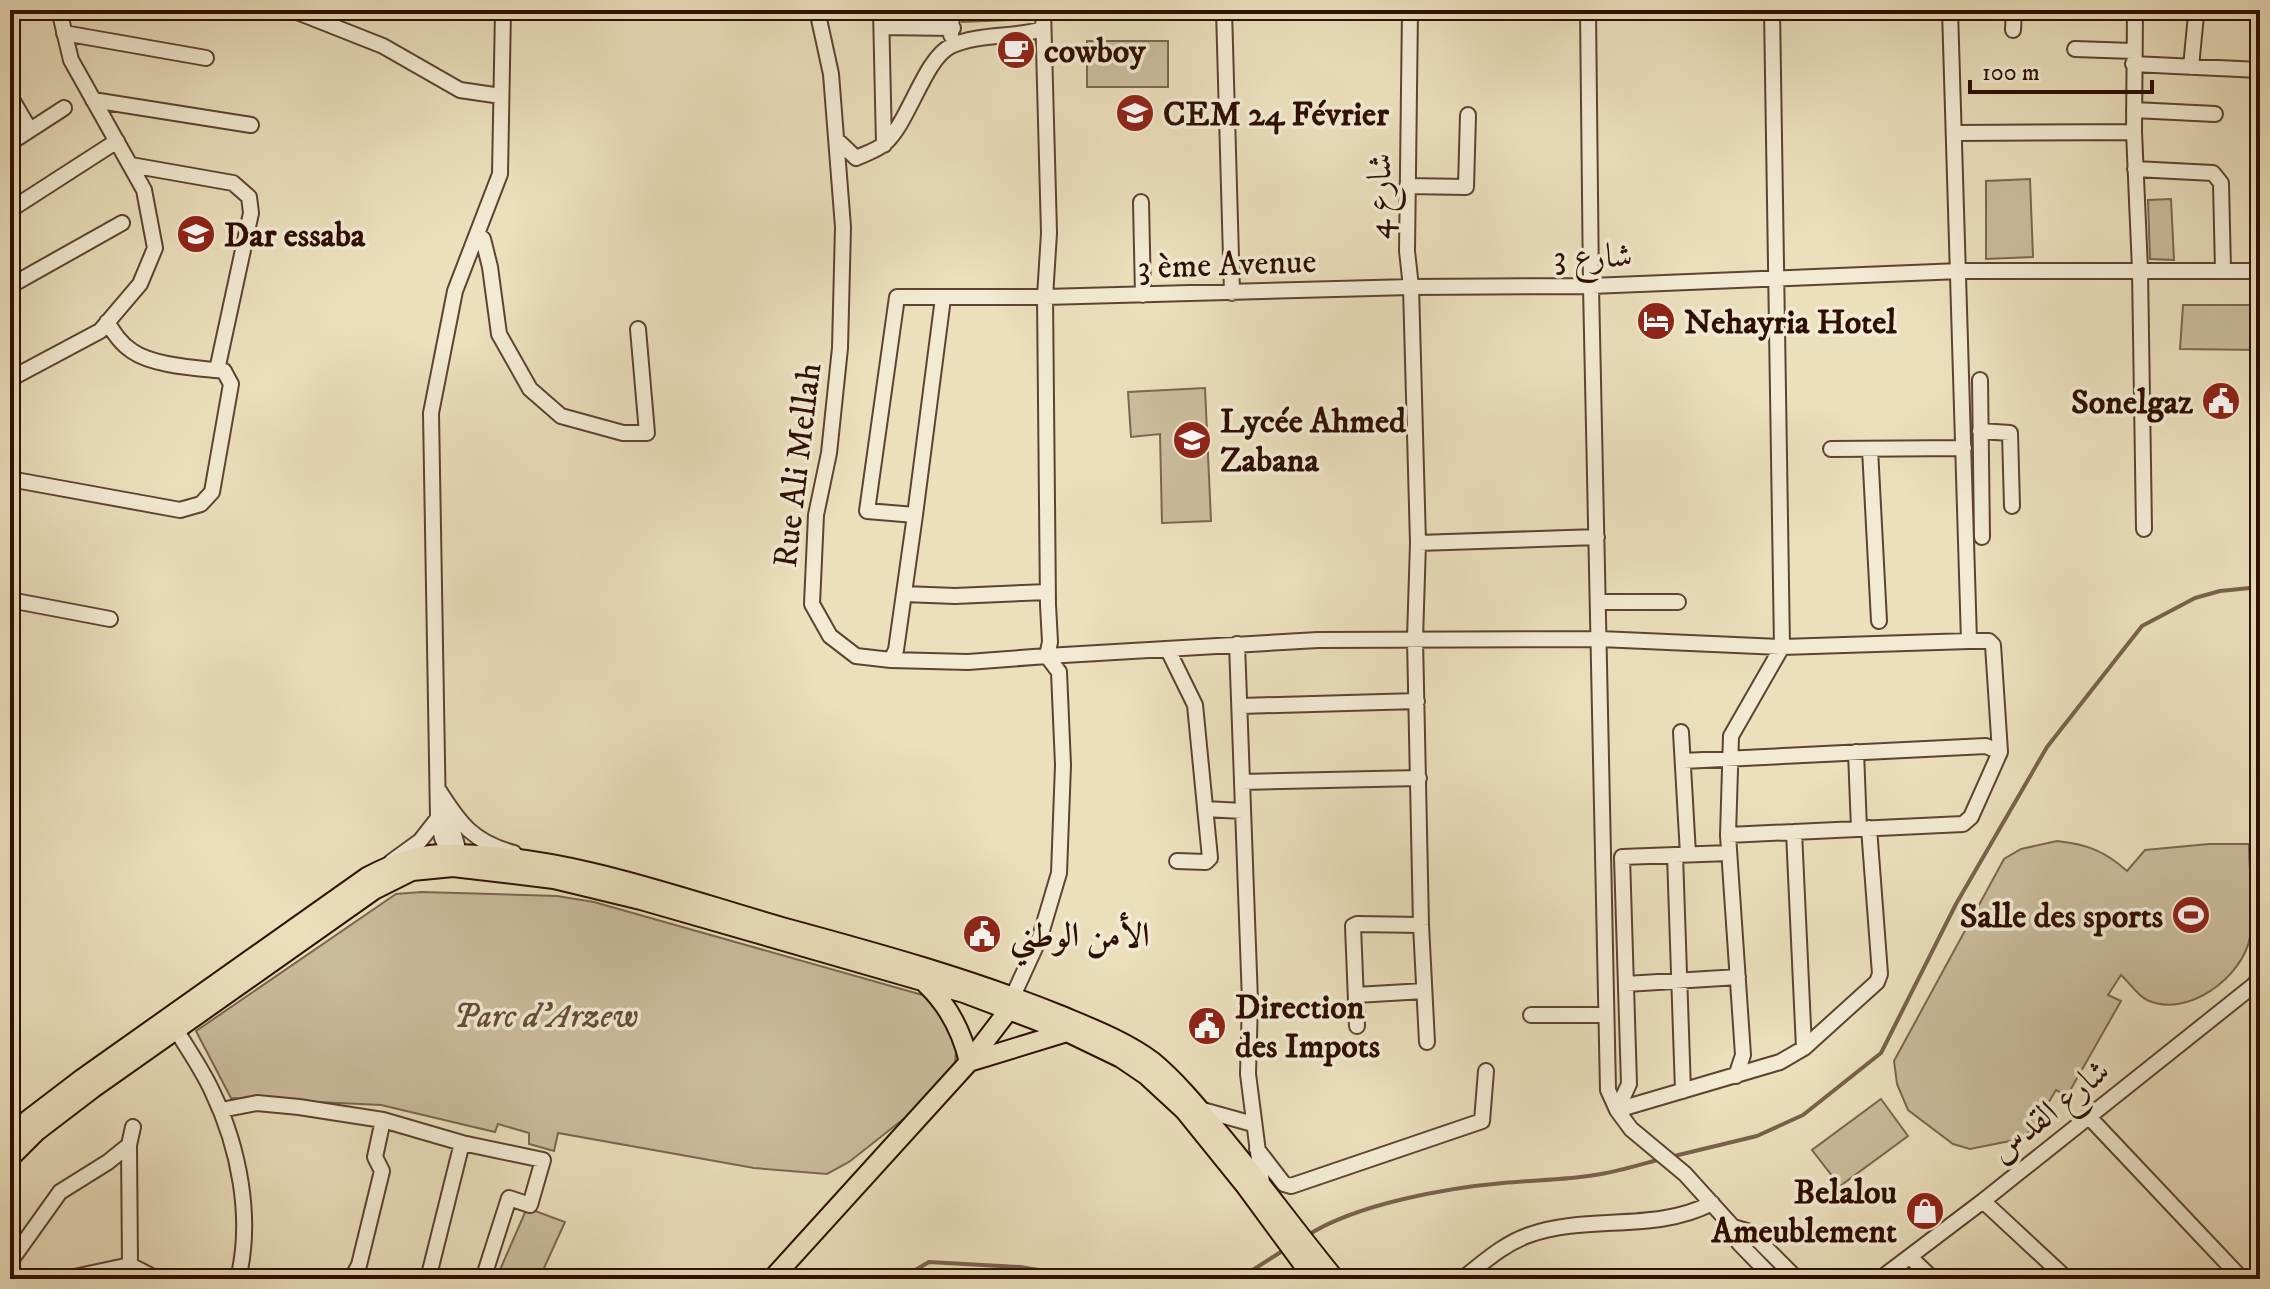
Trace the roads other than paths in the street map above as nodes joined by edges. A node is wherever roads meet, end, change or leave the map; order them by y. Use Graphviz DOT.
graph roads {
  1 [pos="59,10"];
  2 [pos="292,10"];
  3 [pos="503,10"];
  4 [pos="817,10"];
  5 [pos="881,10"];
  6 [pos="952,10"];
  7 [pos="1043,10"];
  8 [pos="1224,10"];
  9 [pos="1410,10"];
  10 [pos="1588,10"];
  11 [pos="1772,10"];
  12 [pos="1950,10"];
  13 [pos="2014,10"];
  14 [pos="2135,10"];
  15 [pos="2199,10"];
  16 [pos="882,27"];
  17 [pos="953,28"];
  18 [pos="1043,29"];
  19 [pos="2013,30"];
  20 [pos="64,33"];
  21 [pos="949,47"];
  22 [pos="2075,49"];
  23 [pos="2133,57"];
  24 [pos="206,58"];
  25 [pos="2191,67"];
  26 [pos="2260,70"];
  27 [pos="10,96"];
  28 [pos="501,96"];
  29 [pos="93,100"];
  30 [pos="64,108"];
  31 [pos="2134,110"];
  32 [pos="2215,114"];
  33 [pos="1468,115"];
  34 [pos="251,125"];
  35 [pos="30,130"];
  36 [pos="2134,132"];
  37 [pos="1955,133"];
  38 [pos="837,140"];
  39 [pos="117,141"];
  40 [pos="10,143"];
  41 [pos="884,145"];
  42 [pos="131,165"];
  43 [pos="2135,169"];
  44 [pos="1407,186"];
  45 [pos="1141,202"];
  46 [pos="10,210"];
  47 [pos="122,223"];
  48 [pos="477,234"];
  49 [pos="2140,269"];
  50 [pos="2223,270"];
  51 [pos="1960,271"];
  52 [pos="2260,271"];
  53 [pos="1777,278"];
  54 [pos="10,286"];
  55 [pos="1591,286"];
  56 [pos="1411,287"];
  57 [pos="1232,293"];
  58 [pos="1143,295"];
  59 [pos="1045,297"];
  60 [pos="943,298"];
  61 [pos="107,322"];
  62 [pos="638,329"];
  63 [pos="217,370"];
  64 [pos="12,374"];
  65 [pos="1980,380"];
  66 [pos="1980,431"];
  67 [pos="1831,449"];
  68 [pos="1870,449"];
  69 [pos="1964,454"];
  70 [pos="1981,459"];
  71 [pos="10,479"];
  72 [pos="2012,506"];
  73 [pos="915,515"];
  74 [pos="2144,529"];
  75 [pos="1597,537"];
  76 [pos="1982,537"];
  77 [pos="1418,543"];
  78 [pos="1047,592"];
  79 [pos="904,594"];
  80 [pos="10,600"];
  81 [pos="1599,602"];
  82 [pos="1678,602"];
  83 [pos="110,619"];
  84 [pos="1879,621"];
  85 [pos="1415,639"];
  86 [pos="1600,639"];
  87 [pos="1969,641"];
  88 [pos="1237,644"];
  89 [pos="1782,647"];
  90 [pos="1168,650"];
  91 [pos="1047,656"];
  92 [pos="891,660"];
  93 [pos="1417,701"];
  94 [pos="1241,706"];
  95 [pos="1681,732"];
  96 [pos="1856,752"];
  97 [pos="2000,752"];
  98 [pos="1730,759"];
  99 [pos="1683,761"];
  100 [pos="1419,778"];
  101 [pos="1242,782"];
  102 [pos="438,789"];
  103 [pos="1205,809"];
  104 [pos="1243,811"];
  105 [pos="438,818"];
  106 [pos="1864,829"];
  107 [pos="1794,832"];
  108 [pos="1728,835"];
  109 [pos="1729,853"];
  110 [pos="1681,854"];
  111 [pos="452,860"];
  112 [pos="1177,861"];
  113 [pos="556,864"];
  114 [pos="385,867"];
  115 [pos="1421,925"];
  116 [pos="1738,977"];
  117 [pos="1679,981"];
  118 [pos="2257,981"];
  119 [pos="924,982"];
  120 [pos="1626,984"];
  121 [pos="1424,991"];
  122 [pos="1356,995"];
  123 [pos="1011,1003"];
  124 [pos="1531,1015"];
  125 [pos="1605,1015"];
  126 [pos="172,1023"];
  127 [pos="1357,1026"];
  128 [pos="1067,1032"];
  129 [pos="1427,1042"];
  130 [pos="1804,1048"];
  131 [pos="969,1062"];
  132 [pos="1486,1071"];
  133 [pos="1736,1076"];
  134 [pos="1683,1091"];
  135 [pos="1199,1109"];
  136 [pos="221,1110"];
  137 [pos="1617,1110"];
  138 [pos="2089,1117"];
  139 [pos="383,1120"];
  140 [pos="1253,1124"];
  141 [pos="133,1127"];
  142 [pos="10,1138"];
  143 [pos="462,1143"];
  144 [pos="129,1145"];
  145 [pos="1257,1149"];
  146 [pos="10,1158"];
  147 [pos="1262,1183"];
  148 [pos="1983,1201"];
  149 [pos="1712,1203"];
  150 [pos="1278,1220"];
  151 [pos="1733,1227"];
  152 [pos="1910,1257"];
  153 [pos="10,1262"];
  154 [pos="130,1265"];
  155 [pos="1312,1267"];
  156 [pos="65,1279"];
  157 [pos="157,1279"];
  158 [pos="238,1279"];
  159 [pos="349,1279"];
  160 [pos="428,1279"];
  161 [pos="483,1279"];
  162 [pos="772,1279"];
  163 [pos="1335,1279"];
  164 [pos="1462,1279"];
  165 [pos="1774,1279"];
  166 [pos="1797,1279"];
  167 [pos="1880,1279"];
  168 [pos="1933,1279"];
  169 [pos="2067,1279"];
  170 [pos="2242,1279"];
  1 -- 20 [label="street"];
  2 -- 28 [label="street"];
  3 -- 28 [label="street"];
  4 -- 38 [label="street, Rue Ali Mellah"];
  5 -- 16 [label="street"];
  6 -- 17 [label="street"];
  7 -- 18 [label="street"];
  8 -- 57 [label="street"];
  9 -- 44 [label="street, شارع 4"];
  10 -- 55 [label="street"];
  11 -- 53 [label="street"];
  12 -- 37 [label="street"];
  13 -- 19 [label="street"];
  14 -- 23 [label="street"];
  15 -- 25 [label="street"];
  16 -- 17 [label="street"];
  16 -- 41 [label="street"];
  17 -- 21 [label="street"];
  18 -- 21 [label="street"];
  18 -- 59 [label="street"];
  20 -- 24 [label="street"];
  20 -- 29 [label="street"];
  21 -- 41 [label="street"];
  22 -- 23 [label="street"];
  23 -- 25 [label="street"];
  23 -- 31 [label="street"];
  25 -- 26 [label="street"];
  27 -- 35 [label="street"];
  28 -- 48 [label="street"];
  29 -- 34 [label="street"];
  29 -- 39 [label="street"];
  30 -- 35 [label="street"];
  31 -- 32 [label="street"];
  31 -- 36 [label="street"];
  33 -- 44 [label="street"];
  35 -- 40 [label="street"];
  36 -- 37 [label="street"];
  36 -- 43 [label="street"];
  37 -- 51 [label="street"];
  38 -- 41 [label="street"];
  38 -- 92 [label="street, Rue Ali Mellah"];
  39 -- 42 [label="street"];
  39 -- 46 [label="street"];
  42 -- 61 [label="street"];
  42 -- 63 [label="street"];
  43 -- 49 [label="street"];
  43 -- 50 [label="street"];
  44 -- 56 [label="street, شارع 4"];
  45 -- 58 [label="street"];
  47 -- 54 [label="street"];
  48 -- 62 [label="street"];
  48 -- 102 [label="street"];
  49 -- 50 [label="street, شارع 3"];
  49 -- 51 [label="street, شارع 3"];
  49 -- 74 [label="street"];
  50 -- 52 [label="street, شارع 3"];
  51 -- 53 [label="street, شارع 3"];
  51 -- 69 [label="street"];
  53 -- 55 [label="street, شارع 3"];
  53 -- 89 [label="street"];
  55 -- 56 [label="street, شارع 3"];
  55 -- 75 [label="street"];
  56 -- 57 [label="street, 3 ème Avenue"];
  56 -- 77 [label="street, شارع 4"];
  57 -- 58 [label="street, 3 ème Avenue"];
  58 -- 59 [label="street, 3 ème Avenue"];
  59 -- 60 [label="street, 3 ème Avenue"];
  59 -- 78 [label="street"];
  60 -- 73 [label="street"];
  60 -- 73 [label="street, 3 ème Avenue"];
  61 -- 63 [label="street"];
  61 -- 64 [label="street"];
  63 -- 71 [label="street"];
  65 -- 66 [label="street"];
  66 -- 70 [label="street"];
  66 -- 72 [label="street"];
  67 -- 68 [label="street"];
  68 -- 69 [label="street"];
  68 -- 84 [label="street"];
  69 -- 70 [label="street"];
  69 -- 87 [label="street"];
  70 -- 76 [label="street"];
  73 -- 79 [label="street"];
  75 -- 77 [label="street"];
  75 -- 81 [label="street"];
  77 -- 85 [label="street, شارع 4"];
  78 -- 79 [label="street"];
  78 -- 91 [label="street"];
  79 -- 92 [label="street"];
  80 -- 83 [label="street"];
  81 -- 82 [label="street"];
  81 -- 86 [label="street"];
  85 -- 86 [label="street, Rue Ali Mellah"];
  85 -- 88 [label="street, Rue Ali Mellah"];
  85 -- 93 [label="street, شارع 4"];
  86 -- 89 [label="street, Rue Ali Mellah"];
  86 -- 125 [label="street"];
  87 -- 89 [label="street, Rue Ali Mellah"];
  87 -- 97 [label="street"];
  88 -- 90 [label="street, Rue Ali Mellah"];
  88 -- 94 [label="street"];
  89 -- 98 [label="street"];
  90 -- 91 [label="street, Rue Ali Mellah"];
  90 -- 103 [label="street"];
  91 -- 92 [label="street, Rue Ali Mellah"];
  91 -- 123 [label="street"];
  93 -- 94 [label="street"];
  93 -- 100 [label="street, شارع 4"];
  94 -- 101 [label="street"];
  95 -- 99 [label="street"];
  96 -- 97 [label="street"];
  96 -- 98 [label="street"];
  96 -- 106 [label="street"];
  97 -- 106 [label="street"];
  98 -- 99 [label="street"];
  98 -- 108 [label="street"];
  99 -- 110 [label="street"];
  100 -- 101 [label="street"];
  100 -- 115 [label="street, شارع 4"];
  101 -- 104 [label="street"];
  102 -- 105 [label="street"];
  102 -- 111 [label="street"];
  102 -- 113 [label="street"];
  103 -- 104 [label="street"];
  103 -- 112 [label="street"];
  104 -- 140 [label="street"];
  105 -- 111 [label="street"];
  105 -- 114 [label="street"];
  106 -- 107 [label="street"];
  106 -- 130 [label="street"];
  107 -- 108 [label="street"];
  107 -- 130 [label="street"];
  108 -- 109 [label="street"];
  109 -- 110 [label="street"];
  109 -- 116 [label="street"];
  110 -- 117 [label="street"];
  110 -- 120 [label="street"];
  111 -- 113 [label="main road"];
  111 -- 114 [label="main road"];
  111 -- 119 [label="main road"];
  111 -- 126 [label="main road"];
  113 -- 123 [label="main road"];
  114 -- 126 [label="main road"];
  115 -- 121 [label="street, شارع 4"];
  115 -- 122 [label="street"];
  116 -- 117 [label="street"];
  116 -- 133 [label="street"];
  117 -- 120 [label="street"];
  117 -- 134 [label="street"];
  118 -- 138 [label="street, شارع القدس"];
  119 -- 123 [label="main road"];
  119 -- 131 [label="main road"];
  120 -- 137 [label="street"];
  121 -- 122 [label="street"];
  121 -- 129 [label="street, شارع 4"];
  122 -- 127 [label="street"];
  123 -- 128 [label="main road"];
  123 -- 131 [label="main road"];
  123 -- 135 [label="main road"];
  124 -- 125 [label="street"];
  125 -- 137 [label="street"];
  126 -- 136 [label="street"];
  126 -- 142 [label="main road"];
  126 -- 146 [label="main road"];
  128 -- 131 [label="main road"];
  128 -- 150 [label="main road"];
  130 -- 133 [label="street"];
  131 -- 162 [label="main road"];
  132 -- 145 [label="street"];
  133 -- 134 [label="street"];
  134 -- 137 [label="street"];
  135 -- 140 [label="street"];
  135 -- 147 [label="main road"];
  136 -- 139 [label="street"];
  136 -- 158 [label="street"];
  137 -- 149 [label="street"];
  138 -- 148 [label="street, شارع القدس"];
  138 -- 170 [label="street"];
  139 -- 143 [label="street"];
  139 -- 159 [label="street"];
  140 -- 145 [label="street"];
  141 -- 144 [label="street"];
  143 -- 160 [label="street"];
  143 -- 161 [label="street"];
  144 -- 153 [label="street"];
  144 -- 154 [label="street"];
  145 -- 147 [label="street"];
  147 -- 150 [label="main road"];
  148 -- 152 [label="street, شارع القدس"];
  148 -- 169 [label="street"];
  149 -- 151 [label="street"];
  149 -- 164 [label="street"];
  150 -- 155 [label="main road"];
  151 -- 165 [label="street"];
  151 -- 166 [label="street"];
  152 -- 167 [label="street, شارع القدس"];
  152 -- 168 [label="street"];
  154 -- 156 [label="street"];
  154 -- 157 [label="street"];
  155 -- 163 [label="main road"];
}
